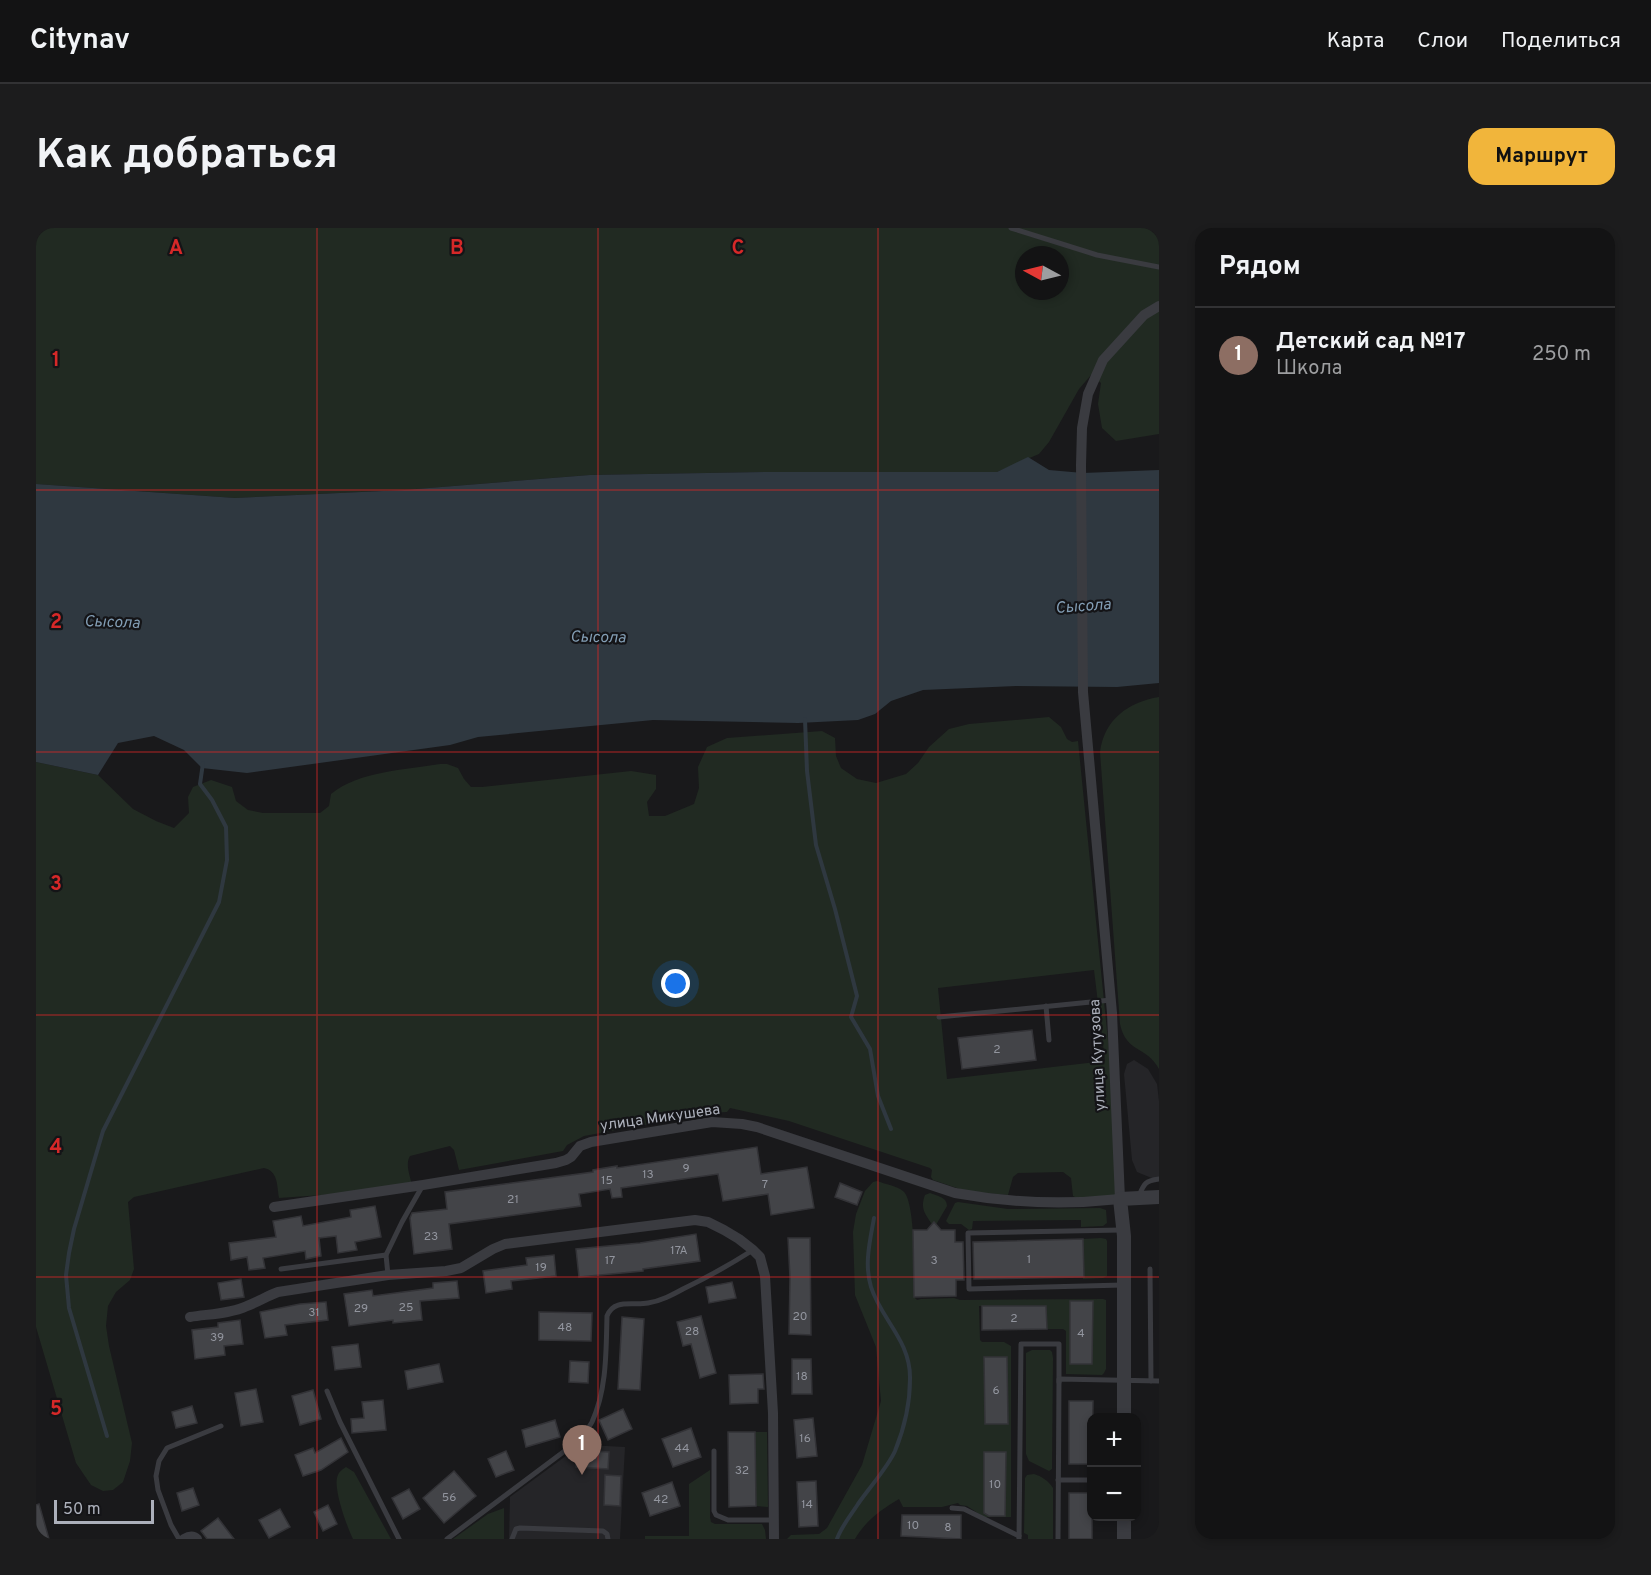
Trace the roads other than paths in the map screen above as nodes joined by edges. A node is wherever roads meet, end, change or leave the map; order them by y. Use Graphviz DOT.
graph roads {
  1 [pos="1011,228"];
  2 [pos="1159,267"];
  3 [pos="1159,306"];
  4 [pos="1111,1000"];
  5 [pos="1046,1006"];
  6 [pos="939,1017"];
  7 [pos="1049,1040"];
  8 [pos="1159,1179"];
  9 [pos="423,1185"];
  10 [pos="1159,1197"];
  11 [pos="1120,1198"];
  12 [pos="1138,1198"];
  13 [pos="274,1207"];
  14 [pos="1123,1230"];
  15 [pos="753,1250"];
  16 [pos="386,1255"];
  17 [pos="281,1269"];
  18 [pos="1150,1269"];
  19 [pos="388,1275"];
  20 [pos="1124,1285"];
  21 [pos="190,1317"];
  22 [pos="1124,1380"];
  23 [pos="1151,1381"];
  24 [pos="1159,1381"];
  25 [pos="1059,1382"];
  26 [pos="327,1391"];
  27 [pos="1124,1413"];
  28 [pos="221,1426"];
  29 [pos="714,1451"];
  30 [pos="1059,1480"];
  31 [pos="1087,1480"];
  32 [pos="952,1508"];
  33 [pos="774,1520"];
  34 [pos="1124,1521"];
  35 [pos="1019,1537"];
  36 [pos="179,1539"];
  37 [pos="184,1539"];
  38 [pos="197,1539"];
  39 [pos="399,1539"];
  40 [pos="447,1539"];
  41 [pos="512,1539"];
  42 [pos="609,1539"];
  43 [pos="774,1539"];
  44 [pos="1058,1539"];
  45 [pos="1124,1539"];
  1 -- 2 [label="lane"];
  3 -- 4 [label="street, улица Кутузова"];
  4 -- 5 [label="lane"];
  4 -- 11 [label="street, улица Кутузова"];
  5 -- 6 [label="lane"];
  5 -- 7 [label="lane"];
  8 -- 12 [label="lane"];
  9 -- 11 [label="street, улица Микушева"];
  9 -- 13 [label="street, улица Микушева"];
  9 -- 16 [label="lane"];
  10 -- 12 [label="street"];
  11 -- 12 [label="street"];
  11 -- 14 [label="street, улица Кутузова"];
  14 -- 20 [label="street, улица Кутузова"];
  14 -- 20 [label="lane"];
  15 -- 19 [label="street"];
  15 -- 33 [label="street"];
  15 -- 40 [label="lane"];
  16 -- 17 [label="lane"];
  16 -- 19 [label="lane"];
  18 -- 23 [label="lane"];
  19 -- 21 [label="street"];
  20 -- 22 [label="street, улица Кутузова"];
  22 -- 23 [label="lane"];
  22 -- 25 [label="lane"];
  22 -- 27 [label="street, улица Кутузова"];
  23 -- 24 [label="lane"];
  25 -- 30 [label="lane"];
  25 -- 35 [label="lane"];
  26 -- 39 [label="lane"];
  28 -- 36 [label="lane"];
  29 -- 33 [label="lane"];
  30 -- 31 [label="lane"];
  30 -- 44 [label="lane"];
  32 -- 35 [label="lane"];
  33 -- 43 [label="street"];
  34 -- 45 [label="street"];
  37 -- 38 [label="street"];
  41 -- 42 [label="lane"];
}
